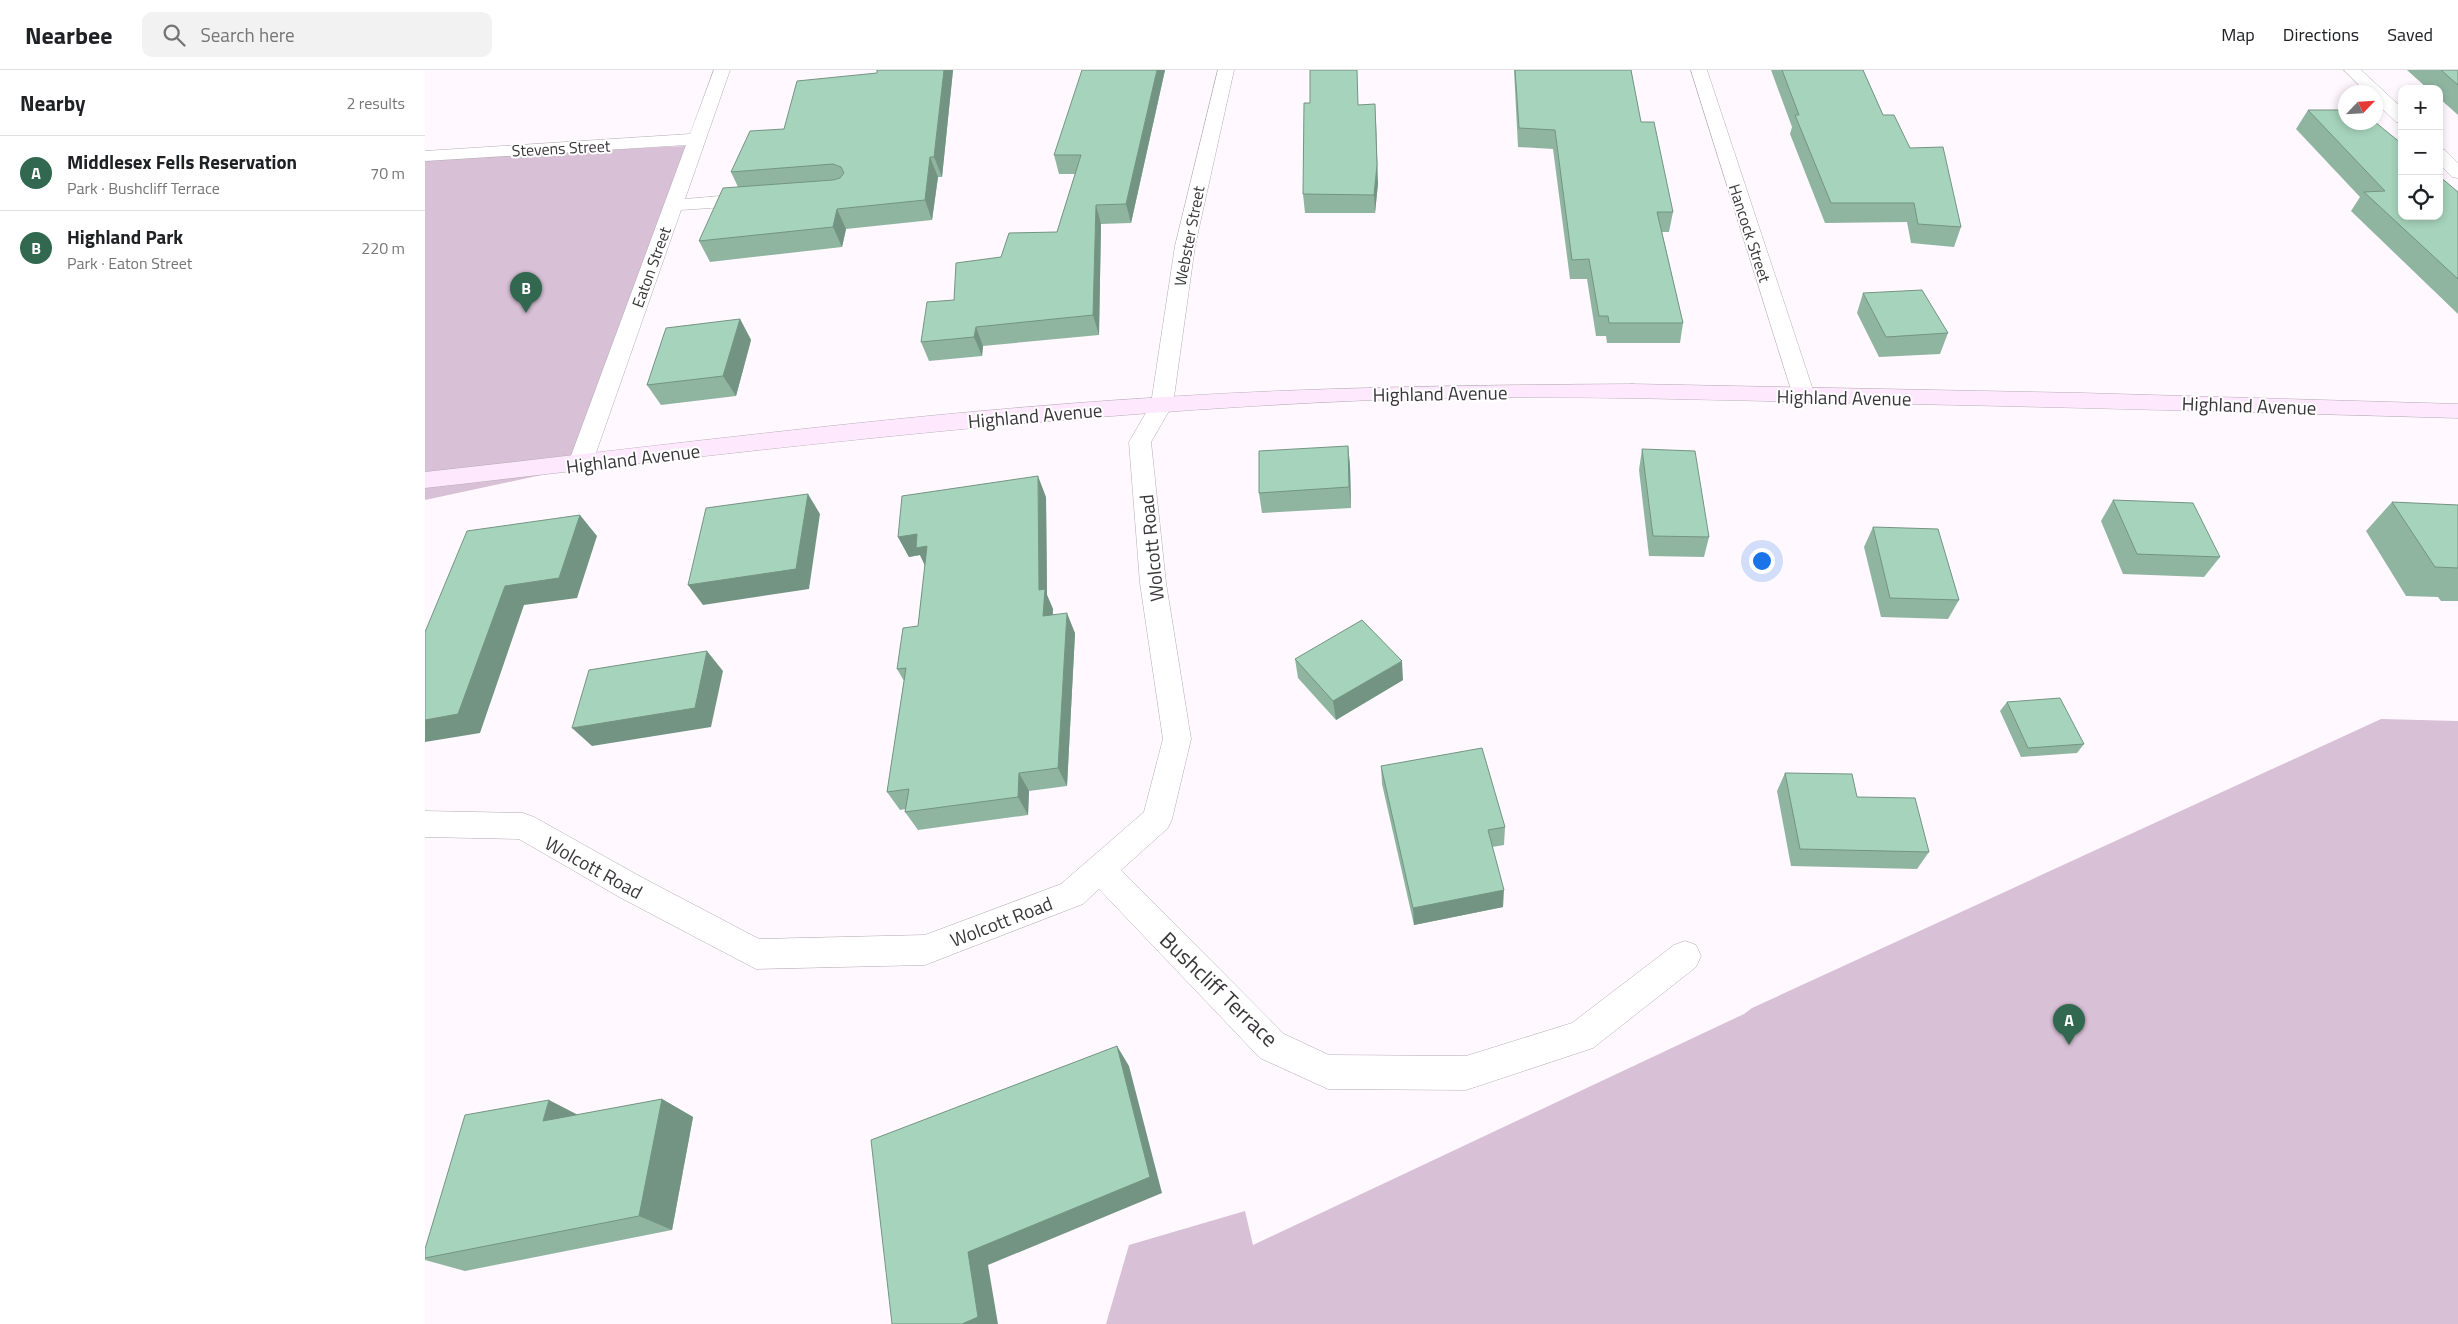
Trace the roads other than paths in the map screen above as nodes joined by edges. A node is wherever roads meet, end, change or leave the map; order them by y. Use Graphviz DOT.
graph roads {
  1 [pos="722,70"];
  2 [pos="1226,70"];
  3 [pos="1699,70"];
  4 [pos="2352,70"];
  5 [pos="2398,114"];
  6 [pos="697,139"];
  7 [pos="425,156"];
  8 [pos="2443,158"];
  9 [pos="2458,173"];
  10 [pos="773,197"];
  11 [pos="673,205"];
  12 [pos="1804,396"];
  13 [pos="1162,404"];
  14 [pos="2458,411"];
  15 [pos="580,464"];
  16 [pos="425,480"];
  17 [pos="425,824"];
  18 [pos="1100,869"];
  19 [pos="1685,956"];
  1 -- 6 [label="street, Eaton Street"];
  2 -- 13 [label="street, Webster Street"];
  3 -- 12 [label="street, Hancock Street"];
  4 -- 5 [label="street"];
  6 -- 7 [label="street, Stevens Street"];
  6 -- 11 [label="street, Eaton Street"];
  8 -- 9 [label="street"];
  10 -- 11 [label="street"];
  11 -- 15 [label="street, Eaton Street"];
  12 -- 13 [label="main road, Highland Avenue"];
  12 -- 14 [label="main road, Highland Avenue"];
  13 -- 15 [label="main road, Highland Avenue"];
  13 -- 18 [label="street, Wolcott Road"];
  15 -- 16 [label="main road, Highland Avenue"];
  17 -- 18 [label="street, Wolcott Road"];
  18 -- 19 [label="street, Bushcliff Terrace"];
}
